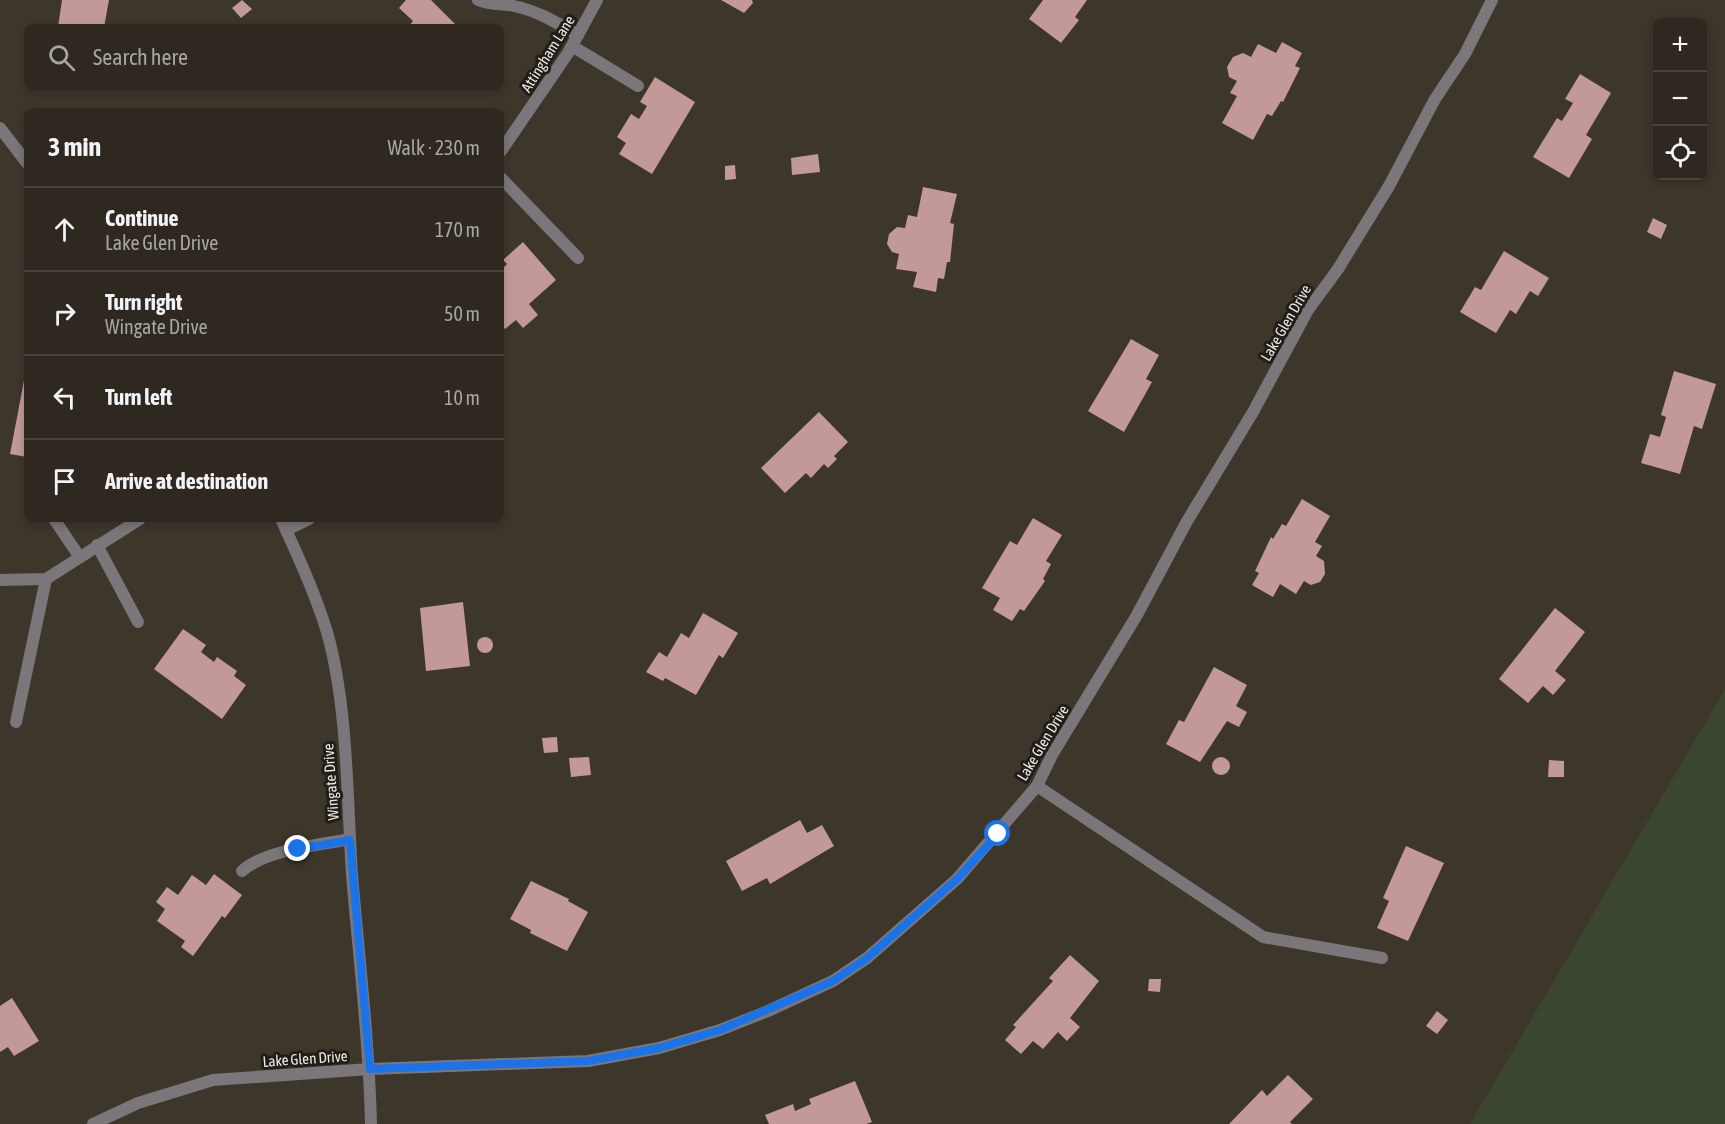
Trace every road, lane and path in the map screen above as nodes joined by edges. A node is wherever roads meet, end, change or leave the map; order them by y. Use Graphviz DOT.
graph roads {
  1 [pos="478,0"];
  2 [pos="597,0"];
  3 [pos="1492,0"];
  4 [pos="575,40"];
  5 [pos="639,86"];
  6 [pos="0,128"];
  7 [pos="504,146"];
  8 [pos="24,159"];
  9 [pos="504,181"];
  10 [pos="578,258"];
  11 [pos="56,522"];
  12 [pos="135,522"];
  13 [pos="283,525"];
  14 [pos="97,545"];
  15 [pos="79,556"];
  16 [pos="46,579"];
  17 [pos="0,580"];
  18 [pos="138,622"];
  19 [pos="16,722"];
  20 [pos="1037,786"];
  21 [pos="350,840"];
  22 [pos="242,871"];
  23 [pos="1382,958"];
  24 [pos="370,1069"];
  25 [pos="93,1124"];
  26 [pos="371,1124"];
  1 -- 4 [label="street"];
  2 -- 4 [label="street, Attingham Lane"];
  3 -- 20 [label="street, Lake Glen Drive"];
  4 -- 5 [label="street"];
  4 -- 7 [label="street, Attingham Lane"];
  6 -- 8 [label="street"];
  9 -- 10 [label="street"];
  11 -- 15 [label="street"];
  12 -- 14 [label="street"];
  13 -- 21 [label="street, Wingate Drive"];
  14 -- 15 [label="street"];
  14 -- 18 [label="street"];
  15 -- 16 [label="street"];
  16 -- 17 [label="street"];
  16 -- 19 [label="street"];
  20 -- 23 [label="street"];
  20 -- 24 [label="street, Lake Glen Drive"];
  21 -- 22 [label="street"];
  21 -- 24 [label="street, Wingate Drive"];
  24 -- 25 [label="street, Lake Glen Drive"];
  24 -- 26 [label="street, Wingate Drive"];
}
